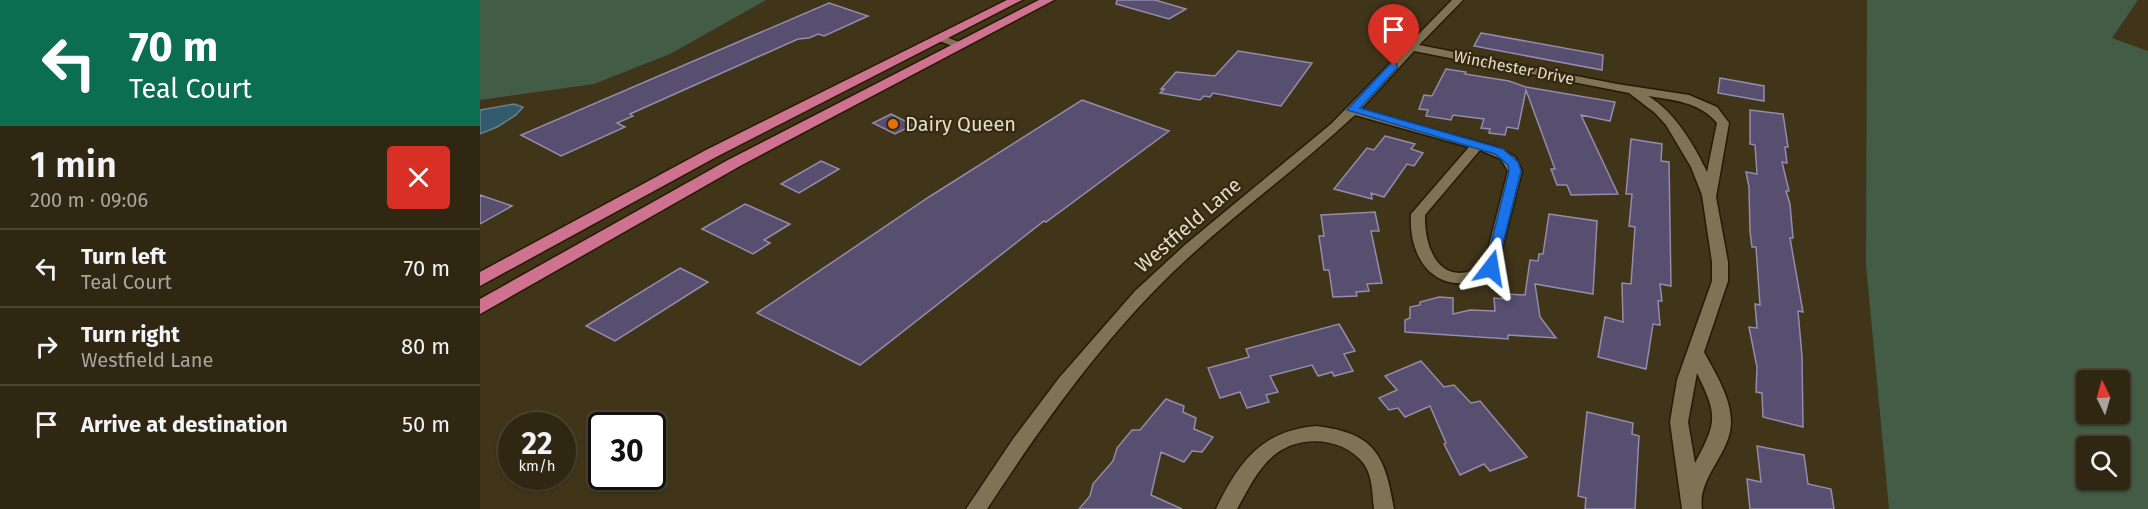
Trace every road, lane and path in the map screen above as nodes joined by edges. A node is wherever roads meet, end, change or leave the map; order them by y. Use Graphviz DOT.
graph roads {
  1 [pos="1016,0"];
  2 [pos="1048,0"];
  3 [pos="1458,0"];
  4 [pos="941,38"];
  5 [pos="960,46"];
  6 [pos="1411,47"];
  7 [pos="1617,88"];
  8 [pos="1352,110"];
  9 [pos="1477,145"];
  10 [pos="1709,197"];
  11 [pos="480,280"];
  12 [pos="480,307"];
  13 [pos="1696,353"];
  14 [pos="1692,508"];
  15 [pos="976,509"];
  16 [pos="1226,509"];
  17 [pos="1384,509"];
  1 -- 4 [label="highway"];
  2 -- 5 [label="highway"];
  3 -- 6 [label="street, Westfield Lane"];
  4 -- 5 [label="street"];
  4 -- 11 [label="highway"];
  5 -- 12 [label="highway"];
  6 -- 7 [label="street, Winchester Drive"];
  6 -- 8 [label="street, Westfield Lane"];
  7 -- 10 [label="street, Winchester Drive"];
  7 -- 10 [label="street, Winchester Drive"];
  8 -- 9 [label="street"];
  8 -- 15 [label="street, Westfield Lane"];
  9 -- 9 [label="street"];
  10 -- 13 [label="street, Winchester Drive"];
  13 -- 14 [label="street, Winchester Drive"];
  13 -- 14 [label="street, Winchester Drive"];
  16 -- 17 [label="street"];
}
